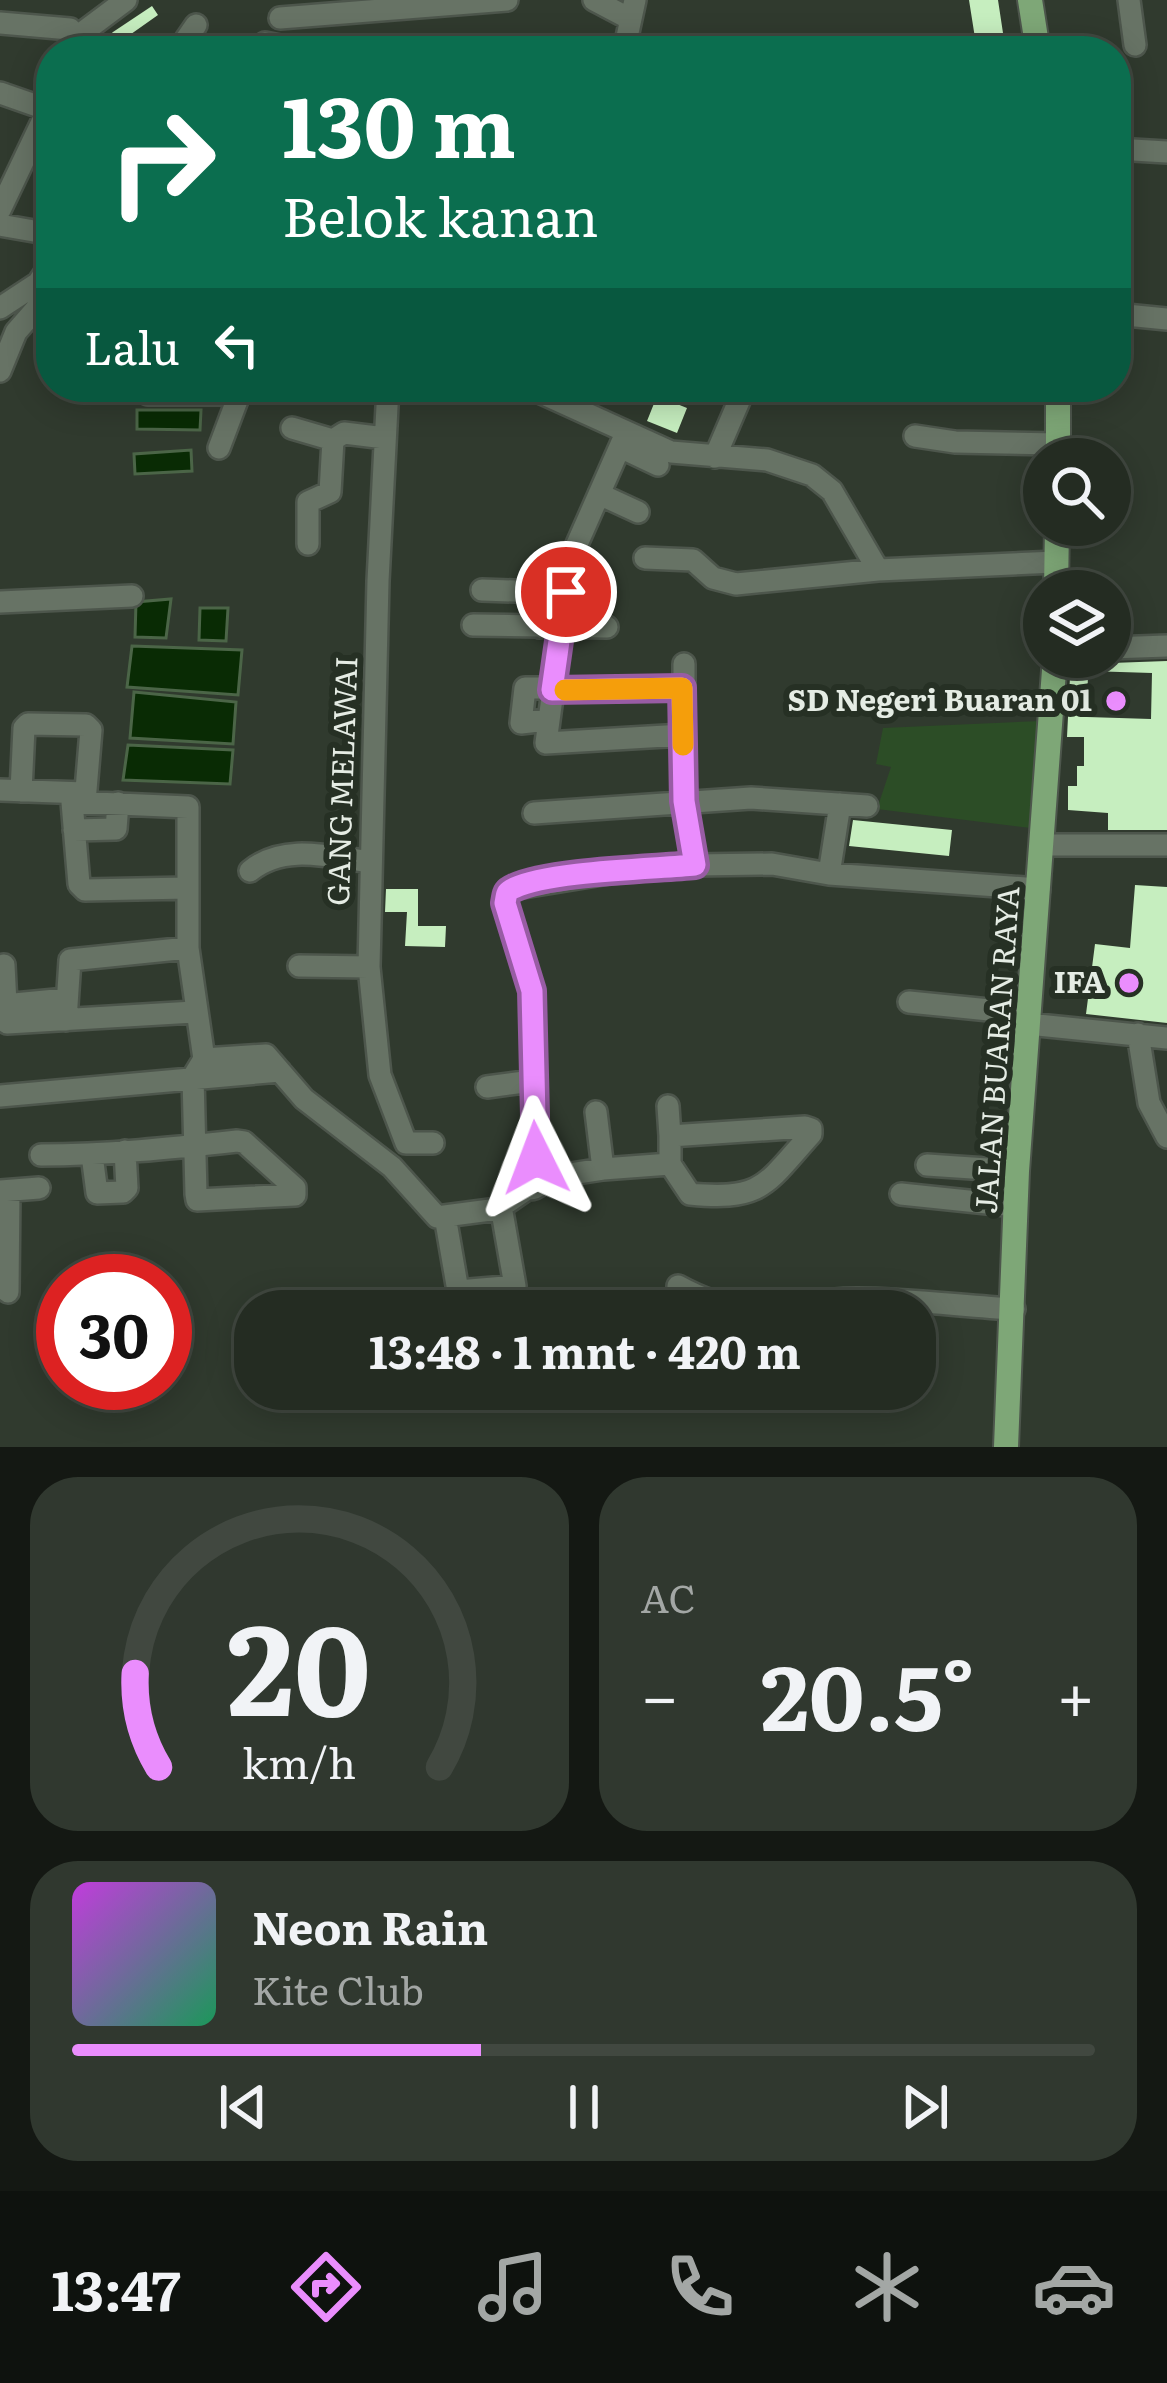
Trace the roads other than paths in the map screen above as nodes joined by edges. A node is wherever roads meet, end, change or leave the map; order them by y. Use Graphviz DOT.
graph roads {
  1 [pos="126,0"];
  2 [pos="507,0"];
  3 [pos="594,0"];
  4 [pos="1030,0"];
  5 [pos="1129,0"];
  6 [pos="633,9"];
  7 [pos="280,18"];
  8 [pos="0,23"];
  9 [pos="196,26"];
  10 [pos="76,36"];
  11 [pos="89,36"];
  12 [pos="189,36"];
  13 [pos="1036,36"];
  14 [pos="1136,45"];
  15 [pos="0,93"];
  16 [pos="36,103"];
  17 [pos="36,132"];
  18 [pos="1131,150"];
  19 [pos="1167,152"];
  20 [pos="0,210"];
  21 [pos="0,226"];
  22 [pos="36,232"];
  23 [pos="36,283"];
  24 [pos="0,308"];
  25 [pos="36,309"];
  26 [pos="1131,315"];
  27 [pos="1167,319"];
  28 [pos="0,371"];
  29 [pos="236,402"];
  30 [pos="387,402"];
  31 [pos="555,402"];
  32 [pos="739,402"];
  33 [pos="1058,402"];
  34 [pos="292,428"];
  35 [pos="915,436"];
  36 [pos="1058,438"];
  37 [pos="385,439"];
  38 [pos="333,440"];
  39 [pos="623,440"];
  40 [pos="219,448"];
  41 [pos="1023,449"];
  42 [pos="715,457"];
  43 [pos="658,465"];
  44 [pos="599,494"];
  45 [pos="638,512"];
  46 [pos="308,544"];
  47 [pos="1056,546"];
  48 [pos="644,558"];
  49 [pos="570,560"];
  50 [pos="1056,562"];
  51 [pos="878,570"];
  52 [pos="1056,570"];
  53 [pos="482,590"];
  54 [pos="566,592"];
  55 [pos="132,596"];
  56 [pos="0,602"];
  57 [pos="473,625"];
  58 [pos="551,627"];
  59 [pos="607,627"];
  60 [pos="1167,646"];
  61 [pos="1131,647"];
  62 [pos="684,664"];
  63 [pos="1054,678"];
  64 [pos="682,688"];
  65 [pos="552,690"];
  66 [pos="682,735"];
  67 [pos="10,790"];
  68 [pos="85,798"];
  69 [pos="684,801"];
  70 [pos="118,803"];
  71 [pos="840,804"];
  72 [pos="867,806"];
  73 [pos="533,813"];
  74 [pos="74,830"];
  75 [pos="1043,845"];
  76 [pos="1167,845"];
  77 [pos="371,862"];
  78 [pos="695,865"];
  79 [pos="250,871"];
  80 [pos="830,874"];
  81 [pos="188,888"];
  82 [pos="1040,890"];
  83 [pos="188,948"];
  84 [pos="299,966"];
  85 [pos="368,967"];
  86 [pos="2,975"];
  87 [pos="908,1002"];
  88 [pos="66,1010"];
  89 [pos="194,1012"];
  90 [pos="1029,1019"];
  91 [pos="1138,1034"];
  92 [pos="1167,1038"];
  93 [pos="1143,1067"];
  94 [pos="198,1068"];
  95 [pos="1167,1070"];
  96 [pos="532,1081"];
  97 [pos="487,1087"];
  98 [pos="0,1096"];
  99 [pos="668,1106"];
  100 [pos="596,1112"];
  101 [pos="670,1136"];
  102 [pos="1167,1137"];
  103 [pos="433,1143"];
  104 [pos="192,1146"];
  105 [pos="125,1151"];
  106 [pos="41,1155"];
  107 [pos="92,1155"];
  108 [pos="670,1164"];
  109 [pos="927,1165"];
  110 [pos="603,1168"];
  111 [pos="1017,1171"];
  112 [pos="536,1175"];
  113 [pos="39,1188"];
  114 [pos="4,1191"];
  115 [pos="901,1194"];
  116 [pos="501,1206"];
  117 [pos="1016,1206"];
  118 [pos="446,1216"];
  119 [pos="3,1243"];
  120 [pos="678,1286"];
  121 [pos="685,1290"];
  122 [pos="8,1292"];
  123 [pos="936,1304"];
  124 [pos="1014,1309"];
  125 [pos="1006,1447"];
  1 -- 11 [label="street"];
  2 -- 7 [label="street"];
  3 -- 6 [label="street"];
  4 -- 13 [label="main road"];
  5 -- 14 [label="street"];
  8 -- 10 [label="street"];
  9 -- 12 [label="street"];
  15 -- 16 [label="street"];
  17 -- 20 [label="street"];
  18 -- 19 [label="street"];
  21 -- 22 [label="street"];
  23 -- 24 [label="street"];
  25 -- 28 [label="street"];
  26 -- 27 [label="street"];
  29 -- 40 [label="street"];
  30 -- 37 [label="street, GANG MELAWAI"];
  31 -- 39 [label="street"];
  32 -- 42 [label="street"];
  33 -- 36 [label="main road"];
  34 -- 38 [label="street"];
  35 -- 41 [label="street"];
  37 -- 38 [label="street"];
  37 -- 77 [label="street, GANG MELAWAI"];
  38 -- 46 [label="street"];
  39 -- 42 [label="street"];
  39 -- 43 [label="street"];
  39 -- 44 [label="street"];
  42 -- 51 [label="street"];
  44 -- 45 [label="street"];
  44 -- 49 [label="street"];
  47 -- 50 [label="main road"];
  48 -- 51 [label="street"];
  50 -- 51 [label="street"];
  50 -- 52 [label="main road"];
  53 -- 58 [label="street"];
  54 -- 58 [label="street"];
  55 -- 56 [label="street"];
  57 -- 58 [label="street"];
  58 -- 59 [label="street"];
  58 -- 65 [label="street"];
  60 -- 61 [label="street"];
  62 -- 64 [label="street"];
  63 -- 75 [label="main road, JALAN BUARAN RAYA"];
  64 -- 65 [label="street"];
  64 -- 66 [label="street"];
  65 -- 66 [label="street"];
  66 -- 69 [label="street"];
  67 -- 68 [label="street"];
  67 -- 68 [label="street"];
  68 -- 70 [label="street"];
  68 -- 74 [label="street"];
  69 -- 71 [label="street"];
  69 -- 73 [label="street"];
  69 -- 78 [label="street"];
  70 -- 74 [label="street"];
  70 -- 81 [label="street"];
  71 -- 72 [label="street"];
  71 -- 80 [label="street"];
  74 -- 81 [label="street"];
  75 -- 76 [label="street"];
  75 -- 82 [label="main road, JALAN BUARAN RAYA"];
  77 -- 79 [label="street"];
  77 -- 85 [label="street, GANG MELAWAI"];
  78 -- 80 [label="street"];
  78 -- 96 [label="street"];
  80 -- 82 [label="street"];
  81 -- 83 [label="street"];
  82 -- 90 [label="main road, JALAN BUARAN RAYA"];
  83 -- 88 [label="street"];
  83 -- 89 [label="street"];
  84 -- 85 [label="street"];
  85 -- 103 [label="street, GANG MELAWAI"];
  86 -- 88 [label="street"];
  87 -- 90 [label="street"];
  88 -- 89 [label="street"];
  89 -- 94 [label="street"];
  90 -- 91 [label="street"];
  90 -- 111 [label="main road, JALAN BUARAN RAYA"];
  91 -- 92 [label="street"];
  91 -- 93 [label="street"];
  93 -- 95 [label="street"];
  93 -- 102 [label="street"];
  94 -- 98 [label="street"];
  94 -- 104 [label="street"];
  94 -- 118 [label="street"];
  96 -- 97 [label="street"];
  96 -- 112 [label="street"];
  99 -- 101 [label="street"];
  100 -- 110 [label="street"];
  101 -- 108 [label="street"];
  101 -- 108 [label="street"];
  104 -- 104 [label="street"];
  104 -- 105 [label="street"];
  105 -- 107 [label="street"];
  105 -- 107 [label="street"];
  106 -- 107 [label="street"];
  108 -- 110 [label="street"];
  109 -- 111 [label="street"];
  110 -- 112 [label="street"];
  111 -- 117 [label="main road, JALAN BUARAN RAYA"];
  112 -- 116 [label="street"];
  113 -- 114 [label="street"];
  114 -- 119 [label="street"];
  115 -- 117 [label="street"];
  116 -- 118 [label="street"];
  116 -- 118 [label="street"];
  117 -- 124 [label="main road, JALAN BUARAN RAYA"];
  119 -- 122 [label="street"];
  120 -- 121 [label="street"];
  123 -- 124 [label="street"];
  124 -- 125 [label="main road, JALAN BUARAN RAYA"];
}
